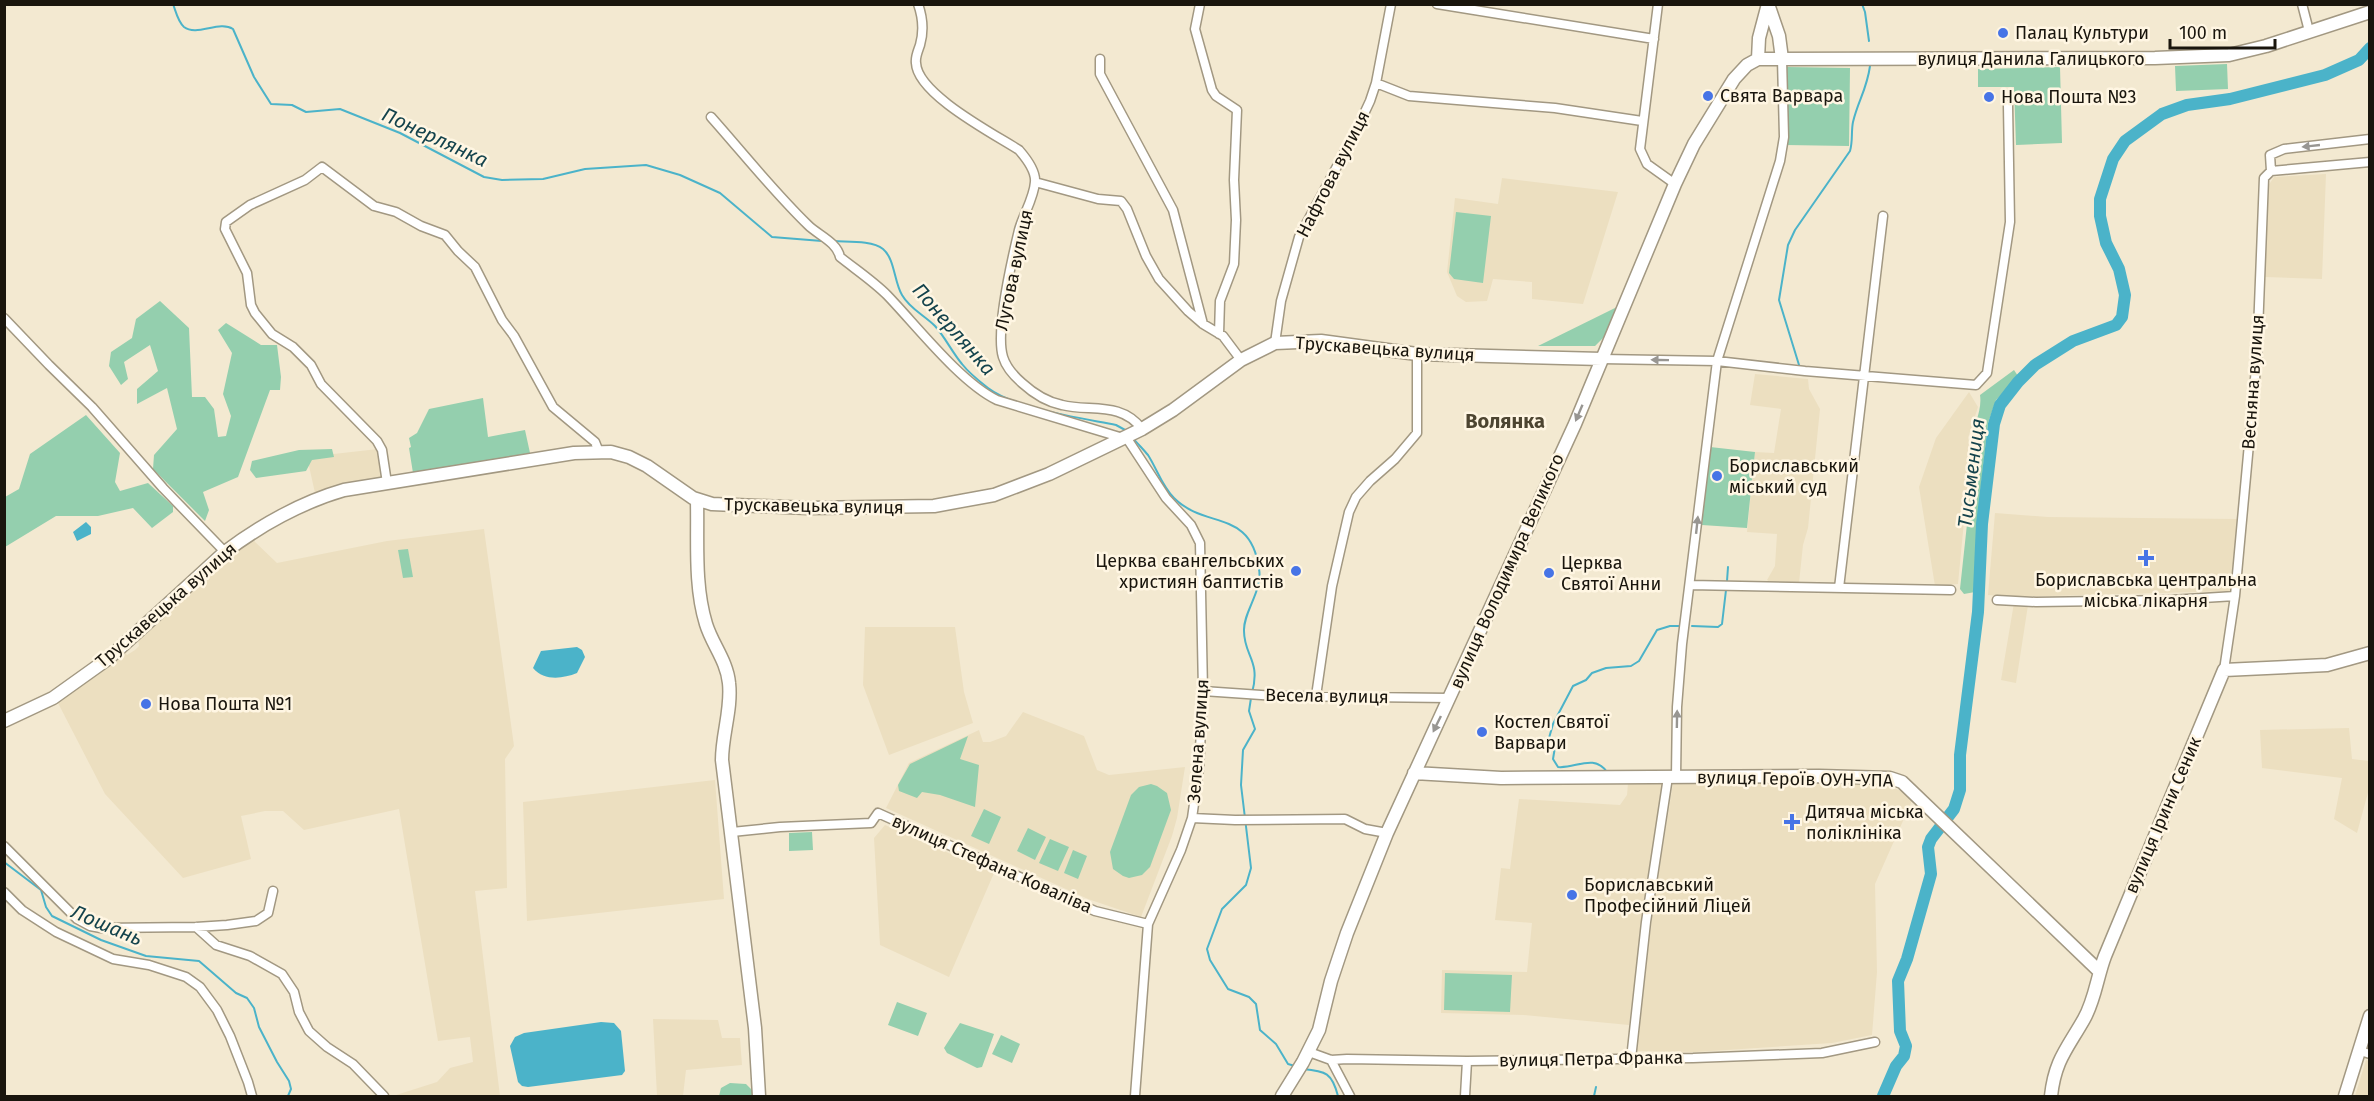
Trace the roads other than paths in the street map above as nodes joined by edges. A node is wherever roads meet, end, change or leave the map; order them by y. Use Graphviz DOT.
graph roads {
  1 [pos="918,4"];
  2 [pos="1200,4"];
  3 [pos="1390,4"];
  4 [pos="1437,4"];
  5 [pos="1658,4"];
  6 [pos="1768,4"];
  7 [pos="2302,4"];
  8 [pos="2370,12"];
  9 [pos="2309,32"];
  10 [pos="1654,39"];
  11 [pos="1100,59"];
  12 [pos="1758,59"];
  13 [pos="1782,59"];
  14 [pos="1376,83"];
  15 [pos="2008,105"];
  16 [pos="711,117"];
  17 [pos="1642,121"];
  18 [pos="2370,139"];
  19 [pos="2370,162"];
  20 [pos="2271,171"];
  21 [pos="1035,182"];
  22 [pos="1675,184"];
  23 [pos="1883,216"];
  24 [pos="4,318"];
  25 [pos="1203,324"];
  26 [pos="1219,334"];
  27 [pos="1275,343"];
  28 [pos="1417,354"];
  29 [pos="1602,359"];
  30 [pos="1241,360"];
  31 [pos="1717,361"];
  32 [pos="1866,376"];
  33 [pos="1131,434"];
  34 [pos="599,452"];
  35 [pos="387,483"];
  36 [pos="697,501"];
  37 [pos="225,552"];
  38 [pos="1690,585"];
  39 [pos="1839,588"];
  40 [pos="1951,590"];
  41 [pos="2235,596"];
  42 [pos="1997,600"];
  43 [pos="2370,653"];
  44 [pos="2224,670"];
  45 [pos="1203,692"];
  46 [pos="1316,696"];
  47 [pos="1450,698"];
  48 [pos="4,721"];
  49 [pos="1414,773"];
  50 [pos="1672,777"];
  51 [pos="1192,818"];
  52 [pos="732,832"];
  53 [pos="1387,833"];
  54 [pos="4,846"];
  55 [pos="273,891"];
  56 [pos="4,892"];
  57 [pos="1149,924"];
  58 [pos="196,927"];
  59 [pos="2099,971"];
  60 [pos="2370,1016"];
  61 [pos="1875,1042"];
  62 [pos="2365,1052"];
  63 [pos="1631,1059"];
  64 [pos="1331,1060"];
  65 [pos="1467,1061"];
  66 [pos="1303,1062"];
  67 [pos="252,1096"];
  68 [pos="384,1096"];
  69 [pos="759,1096"];
  70 [pos="1135,1096"];
  71 [pos="1282,1096"];
  72 [pos="1350,1096"];
  73 [pos="1465,1096"];
  74 [pos="2051,1096"];
  75 [pos="2345,1096"];
  1 -- 21 [label="street"];
  2 -- 26 [label="street"];
  3 -- 14 [label="street, Нафтова вулиця"];
  4 -- 10 [label="street"];
  5 -- 10 [label="street"];
  6 -- 12 [label="street"];
  6 -- 13 [label="street"];
  7 -- 9 [label="street"];
  8 -- 9 [label="street, вулиця Данила Галицького"];
  9 -- 13 [label="street, вулиця Данила Галицького"];
  10 -- 17 [label="street"];
  11 -- 25 [label="street"];
  12 -- 13 [label="street, вулиця Данила Галицького"];
  12 -- 22 [label="street, вулиця Володимира Великого"];
  13 -- 31 [label="street"];
  14 -- 17 [label="street"];
  14 -- 27 [label="street, Нафтова вулиця"];
  15 -- 32 [label="street"];
  16 -- 33 [label="street"];
  17 -- 22 [label="street"];
  18 -- 20 [label="street, Весняна вулиця, one-way"];
  19 -- 20 [label="street"];
  20 -- 41 [label="street, Весняна вулиця"];
  21 -- 25 [label="street"];
  21 -- 33 [label="street, Лугова вулиця"];
  22 -- 29 [label="street, вулиця Володимира Великого"];
  23 -- 32 [label="street"];
  24 -- 37 [label="street"];
  25 -- 26 [label="street"];
  26 -- 30 [label="street"];
  27 -- 28 [label="street, Трускавецька вулиця"];
  27 -- 30 [label="street, Трускавецька вулиця"];
  28 -- 29 [label="street, Трускавецька вулиця"];
  28 -- 46 [label="street"];
  31 -- 29 [label="street, one-way"];
  29 -- 47 [label="street, вулиця Володимира Великого, one-way"];
  30 -- 33 [label="street, Трускавецька вулиця"];
  31 -- 32 [label="street"];
  38 -- 31 [label="street, one-way"];
  32 -- 39 [label="street"];
  33 -- 36 [label="street, Трускавецька вулиця"];
  33 -- 45 [label="street, Зелена вулиця"];
  34 -- 35 [label="street, Трускавецька вулиця"];
  34 -- 35 [label="street"];
  34 -- 36 [label="street, Трускавецька вулиця"];
  35 -- 37 [label="street, Трускавецька вулиця"];
  36 -- 52 [label="street"];
  37 -- 48 [label="street, Трускавецька вулиця"];
  38 -- 39 [label="street"];
  50 -- 38 [label="street, one-way"];
  39 -- 40 [label="street"];
  41 -- 42 [label="street"];
  41 -- 44 [label="street, Весняна вулиця"];
  43 -- 44 [label="street"];
  44 -- 59 [label="street, вулиця Ірини Сеник"];
  45 -- 46 [label="street, Весела вулиця"];
  45 -- 51 [label="street, Зелена вулиця"];
  46 -- 47 [label="street, Весела вулиця"];
  47 -- 49 [label="street, вулиця Володимира Великого, one-way"];
  49 -- 50 [label="street, вулиця Героїв ОУН-УПА"];
  49 -- 53 [label="street, вулиця Володимира Великого"];
  50 -- 59 [label="street, вулиця Героїв ОУН-УПА"];
  50 -- 63 [label="street"];
  51 -- 53 [label="street"];
  51 -- 57 [label="street, Зелена вулиця"];
  52 -- 57 [label="street, вулиця Стефана Коваліва"];
  52 -- 69 [label="street"];
  53 -- 66 [label="street, вулиця Володимира Великого"];
  54 -- 58 [label="street"];
  55 -- 58 [label="street"];
  56 -- 67 [label="street"];
  57 -- 70 [label="street, Зелена вулиця"];
  58 -- 68 [label="street"];
  59 -- 74 [label="street, вулиця Ірини Сеник"];
  60 -- 62 [label="street"];
  61 -- 63 [label="street, вулиця Петра Франка"];
  62 -- 75 [label="street"];
  63 -- 65 [label="street, вулиця Петра Франка"];
  64 -- 65 [label="street, вулиця Петра Франка"];
  64 -- 66 [label="street, вулиця Петра Франка"];
  64 -- 72 [label="street"];
  65 -- 73 [label="street"];
  66 -- 71 [label="street, вулиця Володимира Великого"];
}
